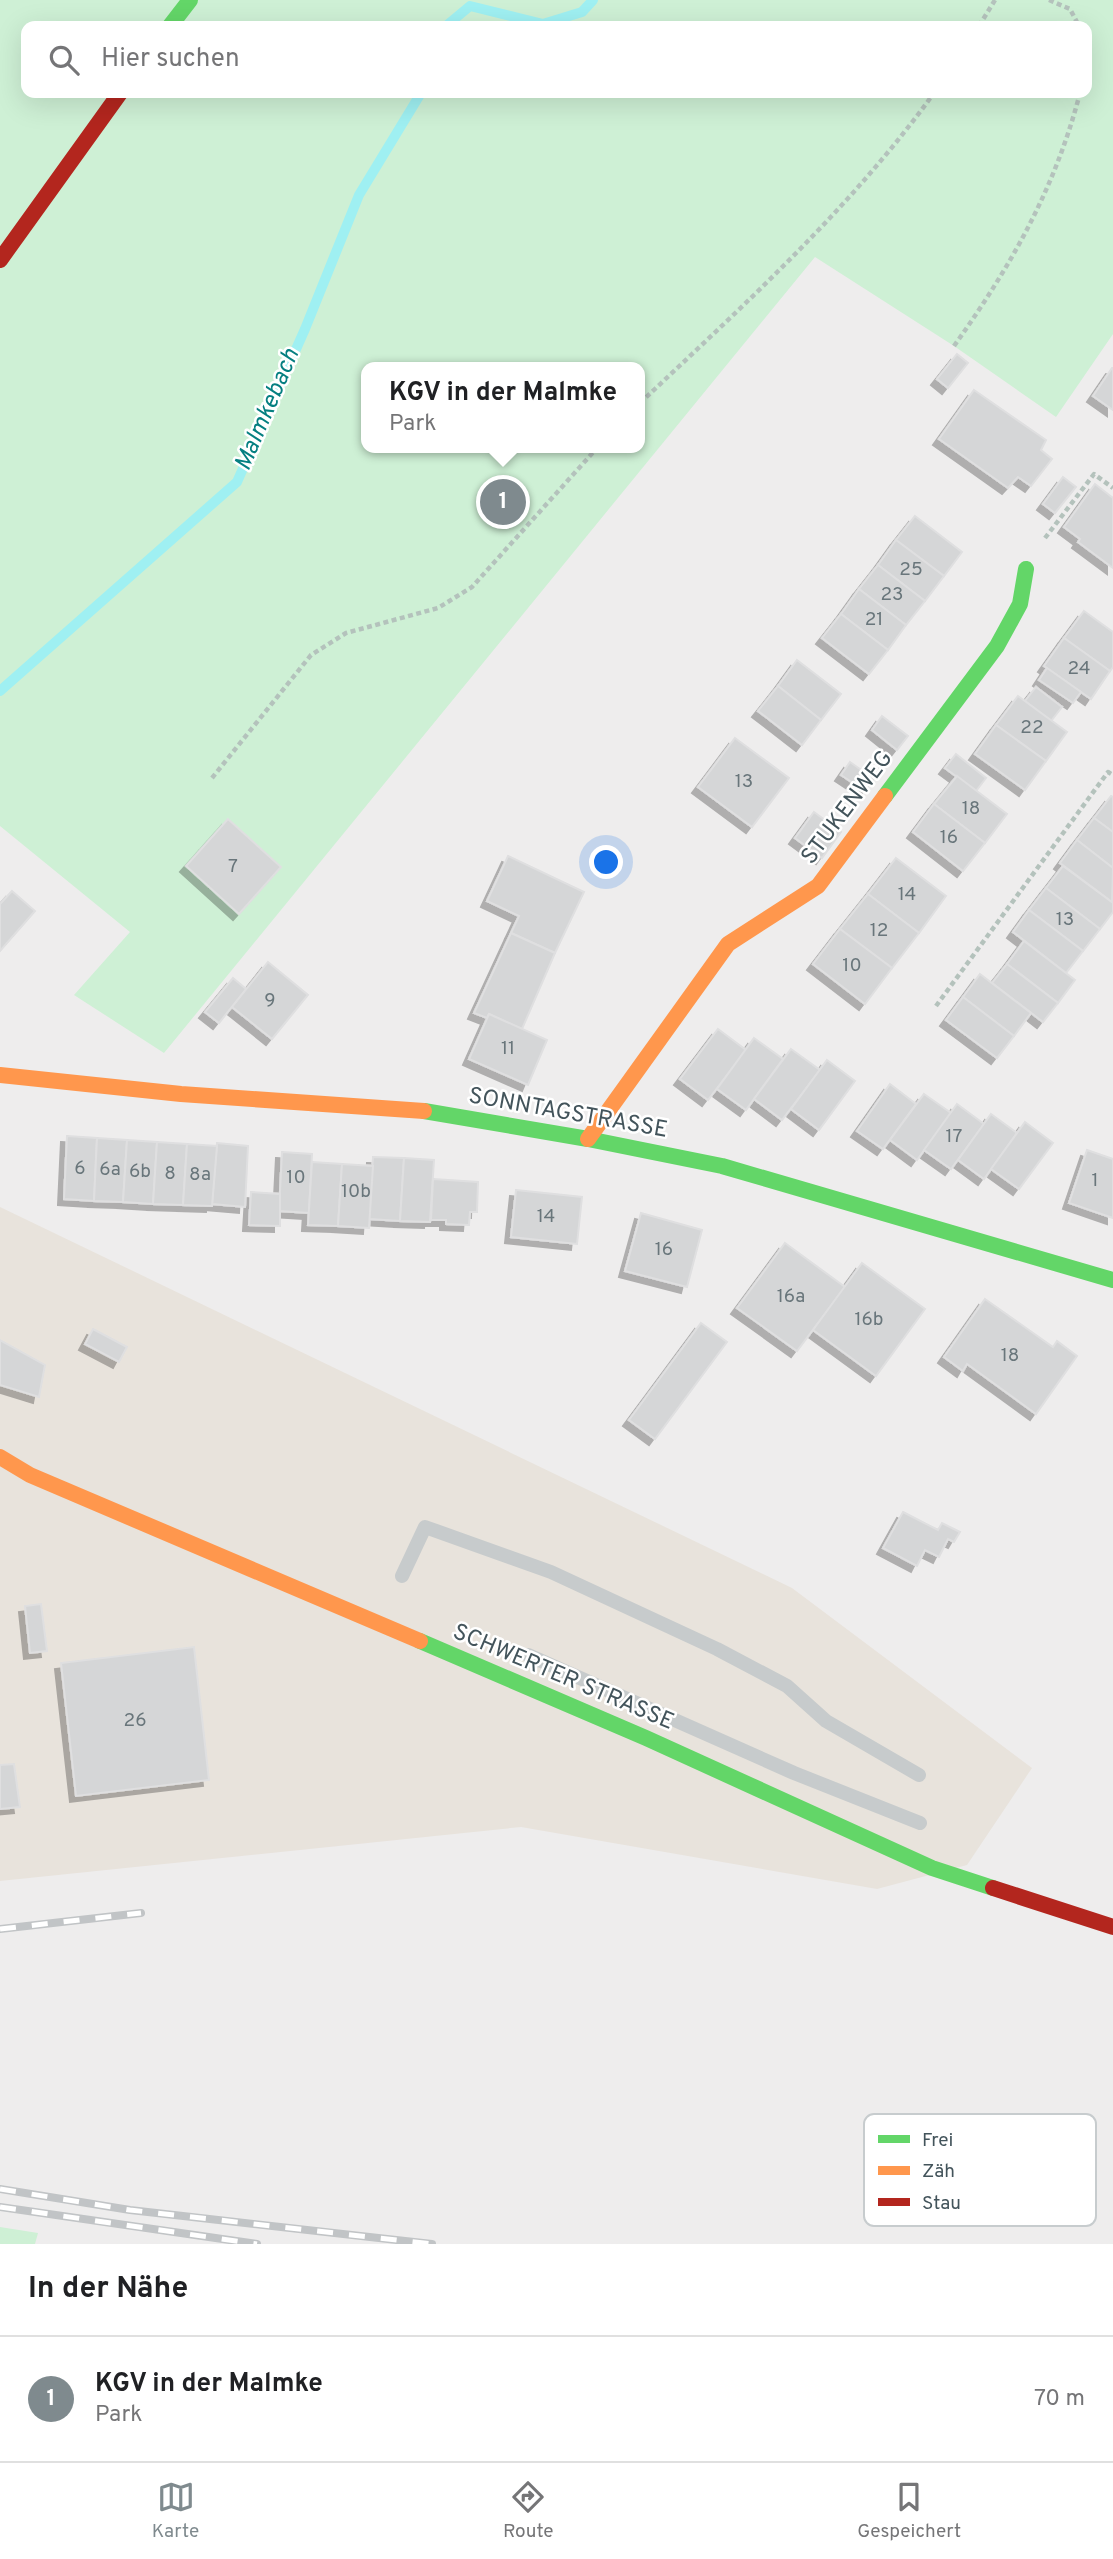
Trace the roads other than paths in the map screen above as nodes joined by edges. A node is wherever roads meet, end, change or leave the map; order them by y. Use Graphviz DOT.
graph roads {
  1 [pos="190,0"];
  2 [pos="174,21"];
  3 [pos="116,98"];
  4 [pos="0,260"];
  5 [pos="1026,569"];
  6 [pos="0,1075"];
  7 [pos="588,1139"];
  8 [pos="1113,1280"];
  9 [pos="0,1457"];
  10 [pos="402,1576"];
  11 [pos="528,1655"];
  12 [pos="919,1775"];
  13 [pos="920,1823"];
  14 [pos="1113,1927"];
  1 -- 2 [label="street"];
  3 -- 4 [label="street"];
  5 -- 7 [label="street, STUKENWEG"];
  6 -- 7 [label="street, SONNTAGSTRASSE"];
  7 -- 8 [label="street, SONNTAGSTRASSE"];
  9 -- 14 [label="street, SCHWERTER STRASSE"];
  10 -- 12 [label="lane"];
  11 -- 13 [label="lane"];
}
